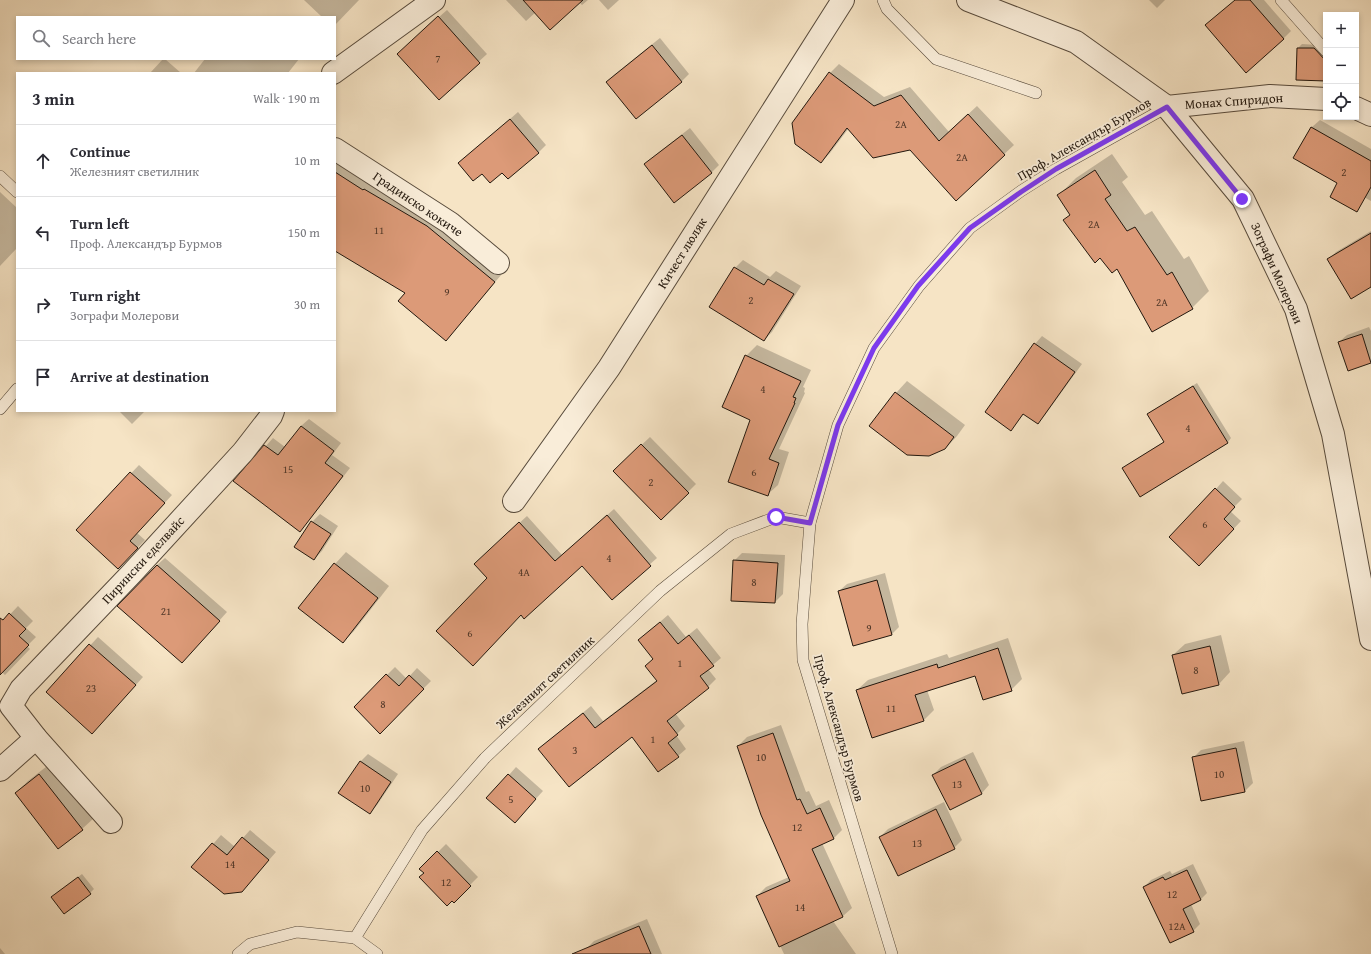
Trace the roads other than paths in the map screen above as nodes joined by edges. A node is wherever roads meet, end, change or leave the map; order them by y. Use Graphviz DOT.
graph roads {
  1 [pos="434,0"];
  2 [pos="843,0"];
  3 [pos="883,0"];
  4 [pos="968,0"];
  5 [pos="1281,0"];
  6 [pos="1323,48"];
  7 [pos="334,72"];
  8 [pos="1036,93"];
  9 [pos="1323,99"];
  10 [pos="1167,107"];
  11 [pos="1359,110"];
  12 [pos="1371,116"];
  13 [pos="336,150"];
  14 [pos="0,176"];
  15 [pos="16,191"];
  16 [pos="498,263"];
  17 [pos="16,390"];
  18 [pos="0,408"];
  19 [pos="273,412"];
  20 [pos="514,501"];
  21 [pos="810,523"];
  22 [pos="1371,639"];
  23 [pos="36,738"];
  24 [pos="0,770"];
  25 [pos="111,822"];
  26 [pos="355,938"];
  27 [pos="238,954"];
  28 [pos="377,954"];
  29 [pos="892,954"];
  1 -- 7 [label="street"];
  2 -- 20 [label="street, Кичест люляк"];
  3 -- 8 [label="lane"];
  4 -- 10 [label="street, Зографи Молерови"];
  5 -- 6 [label="lane"];
  9 -- 10 [label="street, Монах Спиридон"];
  10 -- 21 [label="lane, Проф. Александър Бурмов"];
  10 -- 22 [label="street, Зографи Молерови"];
  11 -- 12 [label="street"];
  13 -- 16 [label="street, Градинско кокиче"];
  14 -- 15 [label="lane"];
  17 -- 18 [label="lane"];
  19 -- 23 [label="street, Пирински еделвайс"];
  21 -- 26 [label="lane, Железният светилник"];
  21 -- 29 [label="lane, Проф. Александър Бурмов"];
  23 -- 24 [label="street"];
  23 -- 25 [label="street"];
  26 -- 27 [label="lane"];
  26 -- 28 [label="lane"];
}
